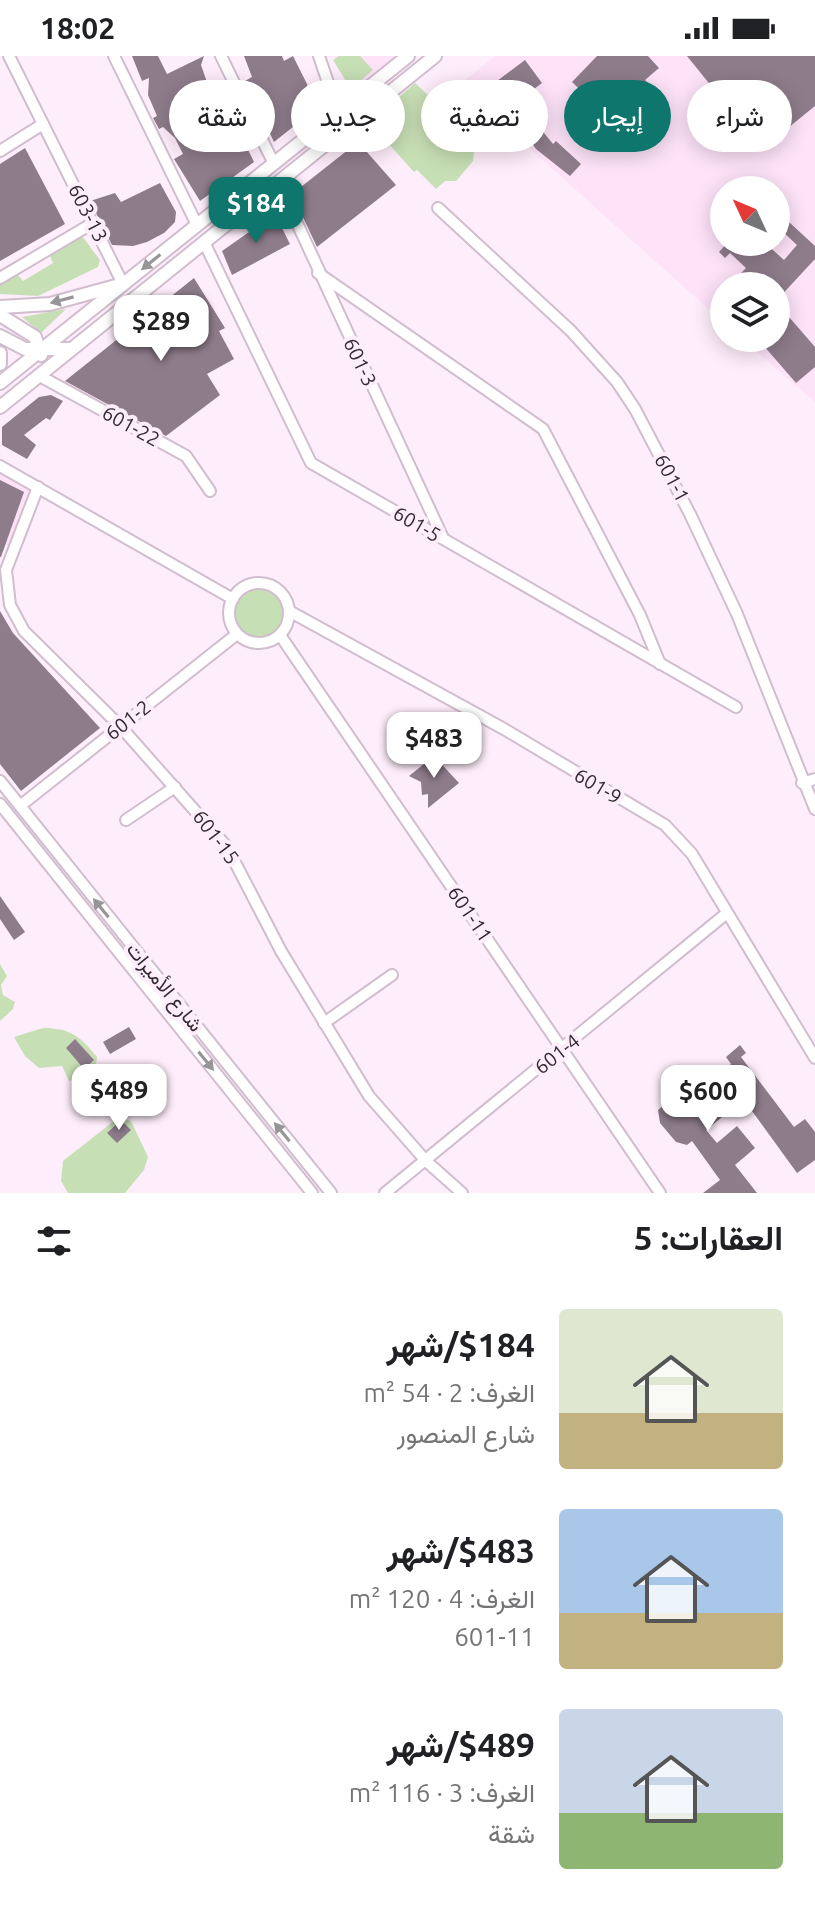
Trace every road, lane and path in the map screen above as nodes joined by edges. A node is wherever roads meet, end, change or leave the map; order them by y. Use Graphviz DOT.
graph roads {
  1 [pos="9,56"];
  2 [pos="114,56"];
  3 [pos="221,56"];
  4 [pos="319,56"];
  5 [pos="408,56"];
  6 [pos="435,56"];
  7 [pos="327,80"];
  8 [pos="378,80"];
  9 [pos="43,124"];
  10 [pos="291,150"];
  11 [pos="0,151"];
  12 [pos="274,164"];
  13 [pos="278,182"];
  14 [pos="438,208"];
  15 [pos="93,223"];
  16 [pos="197,225"];
  17 [pos="204,242"];
  18 [pos="318,273"];
  19 [pos="0,278"];
  20 [pos="123,284"];
  21 [pos="0,307"];
  22 [pos="0,315"];
  23 [pos="0,336"];
  24 [pos="70,349"];
  25 [pos="40,350"];
  26 [pos="0,353"];
  27 [pos="0,364"];
  28 [pos="38,375"];
  29 [pos="0,383"];
  30 [pos="0,407"];
  31 [pos="0,466"];
  32 [pos="38,487"];
  33 [pos="210,491"];
  34 [pos="444,540"];
  35 [pos="233,599"];
  36 [pos="289,611"];
  37 [pos="237,634"];
  38 [pos="280,635"];
  39 [pos="660,664"];
  40 [pos="736,707"];
  41 [pos="120,726"];
  42 [pos="815,779"];
  43 [pos="0,781"];
  44 [pos="802,783"];
  45 [pos="175,787"];
  46 [pos="0,804"];
  47 [pos="20,806"];
  48 [pos="815,809"];
  49 [pos="126,820"];
  50 [pos="727,913"];
  51 [pos="392,975"];
  52 [pos="324,1023"];
  53 [pos="561,1049"];
  54 [pos="815,1058"];
  55 [pos="426,1161"];
  56 [pos="312,1193"];
  57 [pos="331,1193"];
  58 [pos="385,1193"];
  59 [pos="462,1193"];
  60 [pos="660,1193"];
  1 -- 9 [label="street, 603-13"];
  2 -- 16 [label="street"];
  3 -- 12 [label="street"];
  4 -- 7 [label="street"];
  5 -- 8 [label="main road"];
  6 -- 13 [label="main road"];
  9 -- 11 [label="street"];
  9 -- 15 [label="street, 603-13"];
  10 -- 12 [label="main road"];
  12 -- 16 [label="main road"];
  13 -- 17 [label="main road"];
  13 -- 18 [label="street, 601-3"];
  14 -- 44 [label="street, 601-1"];
  15 -- 19 [label="street"];
  15 -- 20 [label="street, 603-13"];
  16 -- 20 [label="main road, one-way"];
  17 -- 24 [label="main road"];
  17 -- 34 [label="street, 601-5"];
  18 -- 34 [label="street, 601-3"];
  18 -- 39 [label="street"];
  20 -- 21 [label="main road, one-way"];
  20 -- 25 [label="main road"];
  22 -- 25 [label="main road"];
  23 -- 25 [label="main road"];
  24 -- 25 [label="main road"];
  24 -- 28 [label="main road"];
  25 -- 28 [label="main road"];
  25 -- 29 [label="main road"];
  26 -- 27 [label="main road"];
  28 -- 30 [label="main road"];
  28 -- 33 [label="street, 601-22"];
  31 -- 32 [label="street"];
  32 -- 35 [label="street"];
  32 -- 41 [label="street, 601-15"];
  34 -- 39 [label="street, 601-5"];
  35 -- 36 [label="street"];
  35 -- 37 [label="street"];
  36 -- 38 [label="street"];
  36 -- 50 [label="street, 601-9"];
  37 -- 38 [label="street"];
  37 -- 41 [label="street, 601-2"];
  38 -- 53 [label="street, 601-11"];
  39 -- 40 [label="street, 601-5"];
  41 -- 45 [label="street, 601-15"];
  41 -- 47 [label="street, 601-2"];
  42 -- 44 [label="street"];
  43 -- 47 [label="street, شارع الأميرات"];
  44 -- 48 [label="street, 601-1"];
  45 -- 49 [label="street"];
  45 -- 52 [label="street, 601-15"];
  46 -- 56 [label="street, شارع الأميرات, one-way"];
  57 -- 47 [label="street, شارع الأميرات, one-way"];
  50 -- 53 [label="street, 601-4"];
  50 -- 54 [label="street, 601-9"];
  51 -- 52 [label="street"];
  52 -- 55 [label="street, 601-15"];
  53 -- 55 [label="street, 601-4"];
  53 -- 60 [label="street, 601-11"];
  55 -- 58 [label="street, 601-4"];
  55 -- 59 [label="street, 601-15"];
}
